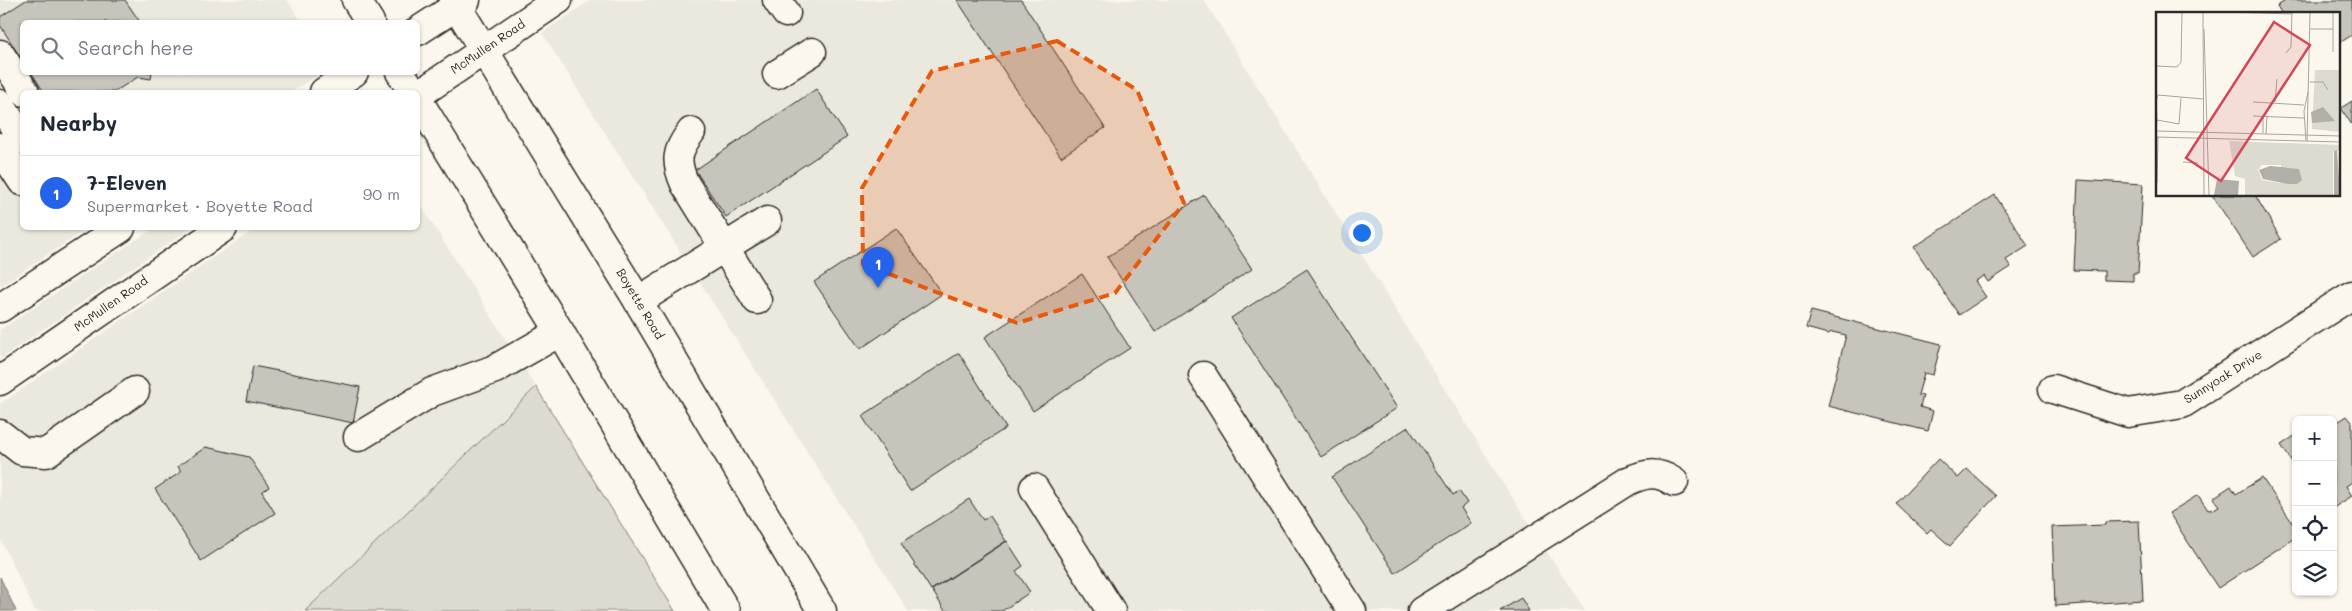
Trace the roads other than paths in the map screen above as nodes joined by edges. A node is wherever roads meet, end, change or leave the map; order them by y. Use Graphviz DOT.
graph roads {
  1 [pos="356,0"];
  2 [pos="558,0"];
  3 [pos="458,2"];
  4 [pos="369,20"];
  5 [pos="420,30"];
  6 [pos="484,50"];
  7 [pos="812,52"];
  8 [pos="0,54"];
  9 [pos="777,74"];
  10 [pos="350,75"];
  11 [pos="402,75"];
  12 [pos="24,90"];
  13 [pos="327,90"];
  14 [pos="412,90"];
  15 [pos="420,94"];
  16 [pos="420,103"];
  17 [pos="0,104"];
  18 [pos="691,132"];
  19 [pos="20,135"];
  20 [pos="0,147"];
  21 [pos="20,178"];
  22 [pos="767,221"];
  23 [pos="118,230"];
  24 [pos="220,230"];
  25 [pos="725,248"];
  26 [pos="2352,295"];
  27 [pos="757,300"];
  28 [pos="638,301"];
  29 [pos="0,308"];
  30 [pos="560,332"];
  31 [pos="1203,376"];
  32 [pos="0,381"];
  33 [pos="2053,389"];
  34 [pos="135,390"];
  35 [pos="0,434"];
  36 [pos="358,437"];
  37 [pos="1674,482"];
  38 [pos="1034,488"];
  39 [pos="1107,610"];
  40 [pos="726,611"];
  41 [pos="822,611"];
  42 [pos="1352,611"];
  43 [pos="1422,611"];
  1 -- 4 [label="main road"];
  2 -- 6 [label="main road, McMullen Road"];
  3 -- 5 [label="main road"];
  3 -- 6 [label="main road, Boyette Road"];
  6 -- 15 [label="main road, McMullen Road"];
  6 -- 28 [label="main road, Boyette Road"];
  7 -- 9 [label="main road"];
  8 -- 12 [label="main road"];
  10 -- 13 [label="main road"];
  11 -- 14 [label="main road"];
  16 -- 30 [label="main road"];
  17 -- 19 [label="main road"];
  18 -- 25 [label="main road"];
  20 -- 21 [label="main road"];
  22 -- 25 [label="main road"];
  23 -- 29 [label="main road"];
  24 -- 32 [label="main road, McMullen Road"];
  25 -- 27 [label="main road"];
  25 -- 28 [label="main road"];
  26 -- 33 [label="main road, Sunnyoak Drive"];
  28 -- 41 [label="main road, Boyette Road"];
  30 -- 36 [label="main road"];
  30 -- 40 [label="main road"];
  31 -- 42 [label="main road"];
  34 -- 35 [label="main road"];
  37 -- 43 [label="main road"];
  38 -- 39 [label="main road"];
}
